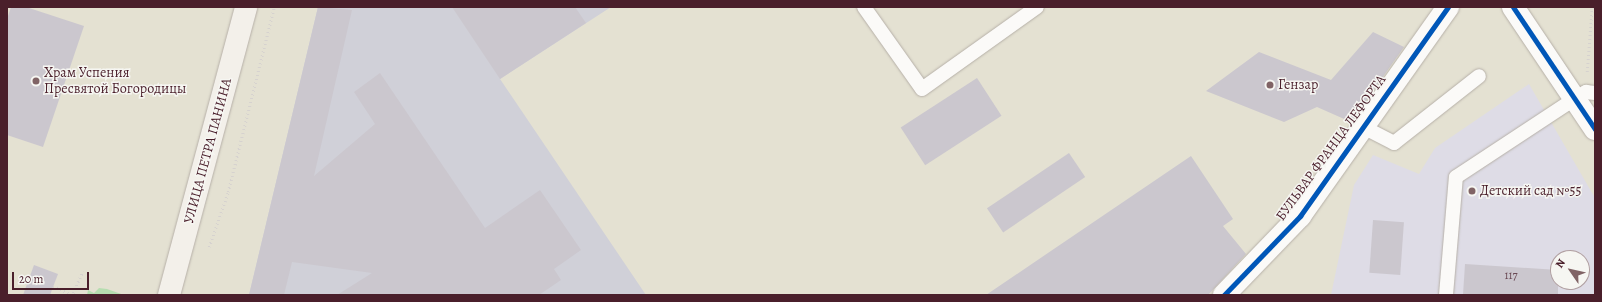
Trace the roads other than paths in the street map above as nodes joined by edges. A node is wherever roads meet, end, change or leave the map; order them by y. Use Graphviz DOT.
graph roads {
  1 [pos="246,7"];
  2 [pos="864,7"];
  3 [pos="1037,7"];
  4 [pos="1448,7"];
  5 [pos="1513,7"];
  6 [pos="1479,76"];
  7 [pos="1586,95"];
  8 [pos="1363,127"];
  9 [pos="1595,129"];
  10 [pos="169,295"];
  11 [pos="1224,295"];
  12 [pos="1446,295"];
  1 -- 10 [label="main road, УЛИЦА ПЕТРА ПАНИНА"];
  2 -- 3 [label="lane"];
  4 -- 8 [label="street, БУЛЬВАР ФРАНЦА ЛЕФОРТА"];
  5 -- 7 [label="street"];
  6 -- 8 [label="lane"];
  7 -- 9 [label="street"];
  7 -- 12 [label="lane"];
  8 -- 11 [label="street, БУЛЬВАР ФРАНЦА ЛЕФОРТА"];
}
